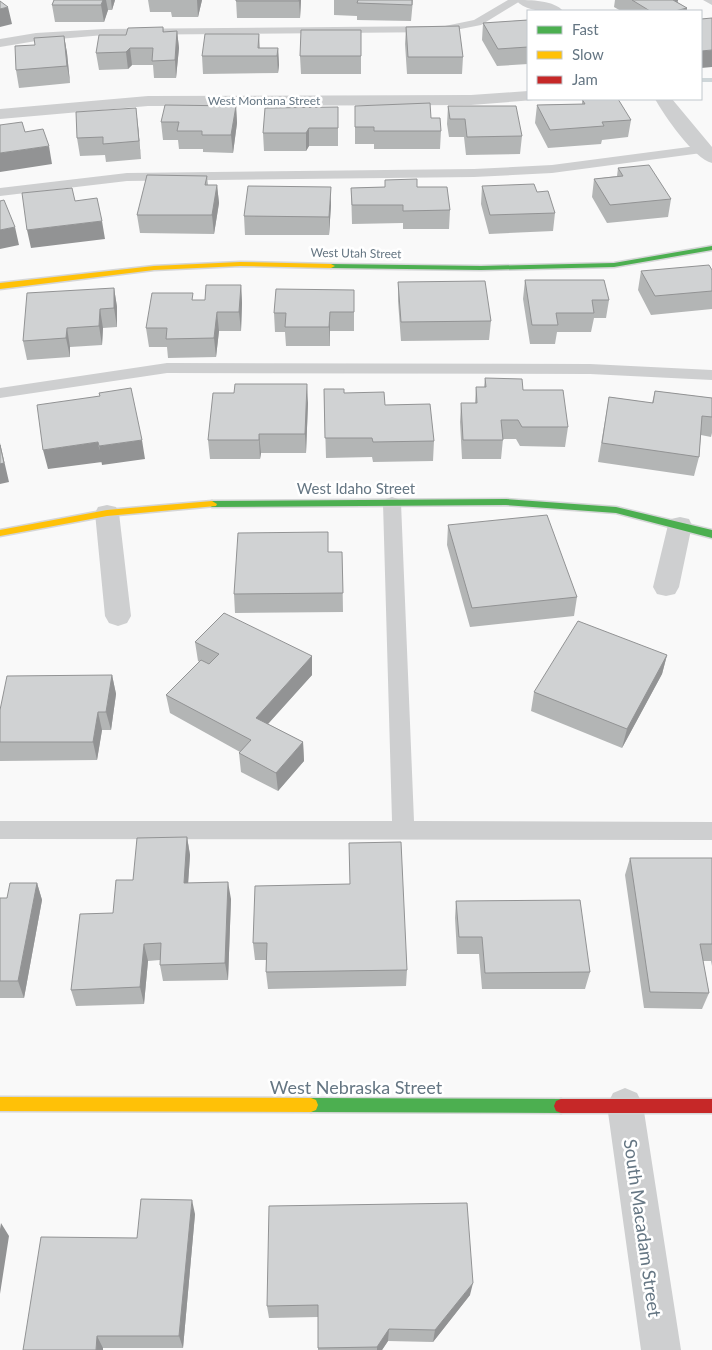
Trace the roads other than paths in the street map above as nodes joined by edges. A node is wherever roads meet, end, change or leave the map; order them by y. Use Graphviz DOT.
graph roads {
  1 [pos="516,0"];
  2 [pos="524,0"];
  3 [pos="552,10"];
  4 [pos="0,43"];
  5 [pos="527,96"];
  6 [pos="663,100"];
  7 [pos="0,114"];
  8 [pos="708,153"];
  9 [pos="0,192"];
  10 [pos="712,248"];
  11 [pos="0,286"];
  12 [pos="712,375"];
  13 [pos="0,393"];
  14 [pos="392,503"];
  15 [pos="107,514"];
  16 [pos="680,525"];
  17 [pos="0,533"];
  18 [pos="712,534"];
  19 [pos="666,587"];
  20 [pos="118,616"];
  21 [pos="0,830"];
  22 [pos="403,830"];
  23 [pos="712,831"];
  24 [pos="0,1104"];
  25 [pos="625,1105"];
  26 [pos="712,1106"];
  27 [pos="661,1350"];
  1 -- 4 [label="lane"];
  2 -- 3 [label="street"];
  5 -- 7 [label="street, West Montana Street"];
  6 -- 8 [label="street"];
  8 -- 9 [label="lane"];
  10 -- 11 [label="street, West Utah Street"];
  12 -- 13 [label="lane"];
  14 -- 15 [label="street, West Idaho Street"];
  14 -- 16 [label="street, West Idaho Street"];
  14 -- 22 [label="lane"];
  15 -- 17 [label="street, West Idaho Street"];
  15 -- 20 [label="street"];
  16 -- 18 [label="street, West Idaho Street"];
  16 -- 19 [label="street"];
  21 -- 22 [label="lane"];
  22 -- 23 [label="lane"];
  24 -- 25 [label="street, West Nebraska Street"];
  25 -- 26 [label="street, West Nebraska Street"];
  25 -- 27 [label="street, South Macadam Street"];
}
